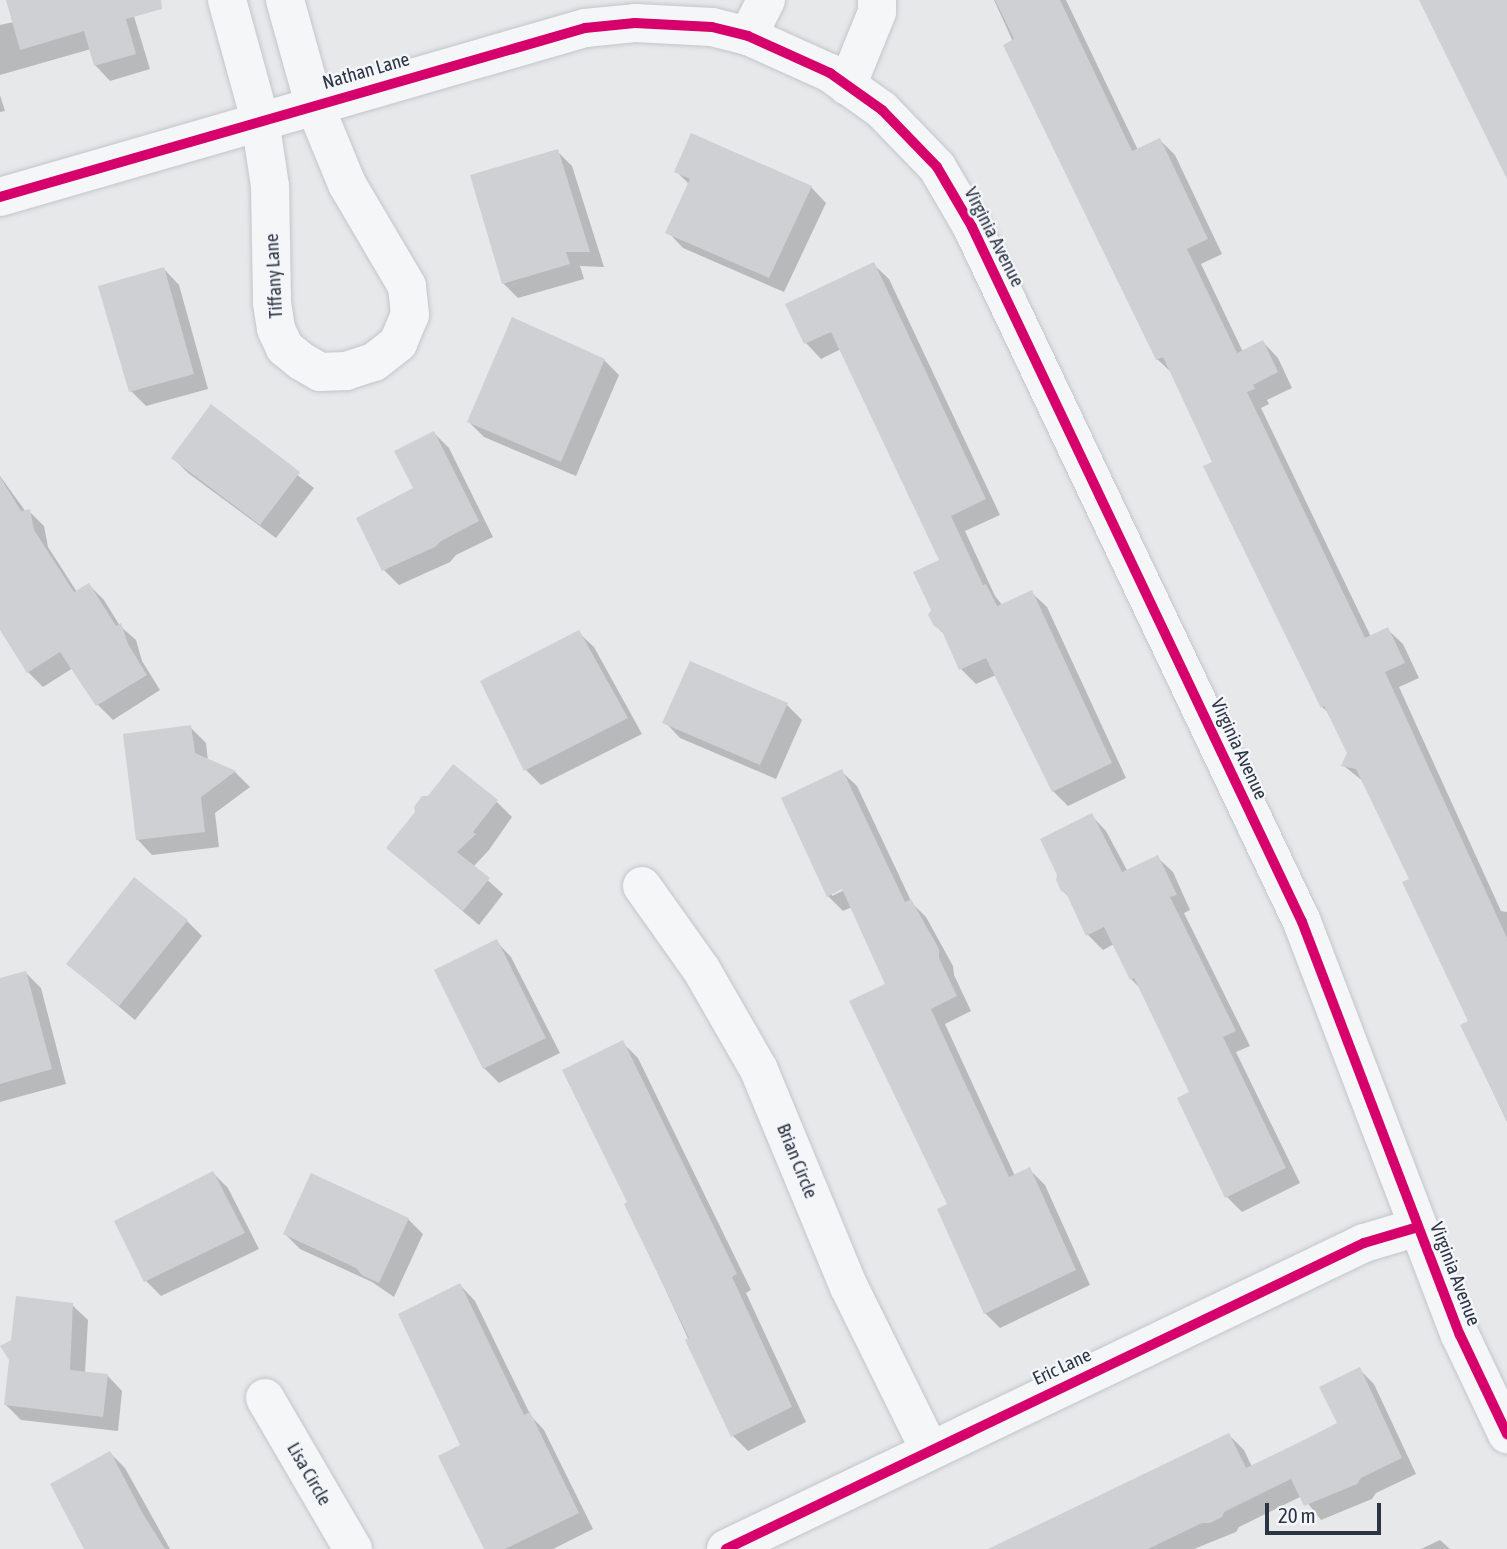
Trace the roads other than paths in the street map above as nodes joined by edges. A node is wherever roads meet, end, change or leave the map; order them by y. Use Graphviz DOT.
graph roads {
  1 [pos="227,0"];
  2 [pos="285,0"];
  3 [pos="766,0"];
  4 [pos="877,0"];
  5 [pos="748,36"];
  6 [pos="847,86"];
  7 [pos="314,104"];
  8 [pos="260,120"];
  9 [pos="0,197"];
  10 [pos="642,886"];
  11 [pos="1418,1227"];
  12 [pos="265,1398"];
  13 [pos="1507,1434"];
  14 [pos="929,1449"];
  15 [pos="353,1549"];
  16 [pos="726,1549"];
  1 -- 8 [label="street, Tiffany Lane"];
  2 -- 7 [label="street, Tiffany Lane"];
  3 -- 5 [label="street"];
  4 -- 6 [label="street"];
  5 -- 6 [label="street, Nathan Lane"];
  5 -- 7 [label="street, Nathan Lane"];
  6 -- 11 [label="street, Virginia Avenue"];
  7 -- 8 [label="street, Nathan Lane"];
  7 -- 8 [label="street, Tiffany Lane"];
  8 -- 9 [label="street, Nathan Lane"];
  10 -- 14 [label="street, Brian Circle"];
  11 -- 13 [label="street, Virginia Avenue"];
  11 -- 14 [label="street, Eric Lane"];
  12 -- 15 [label="street, Lisa Circle"];
  14 -- 16 [label="street, Eric Lane"];
}
